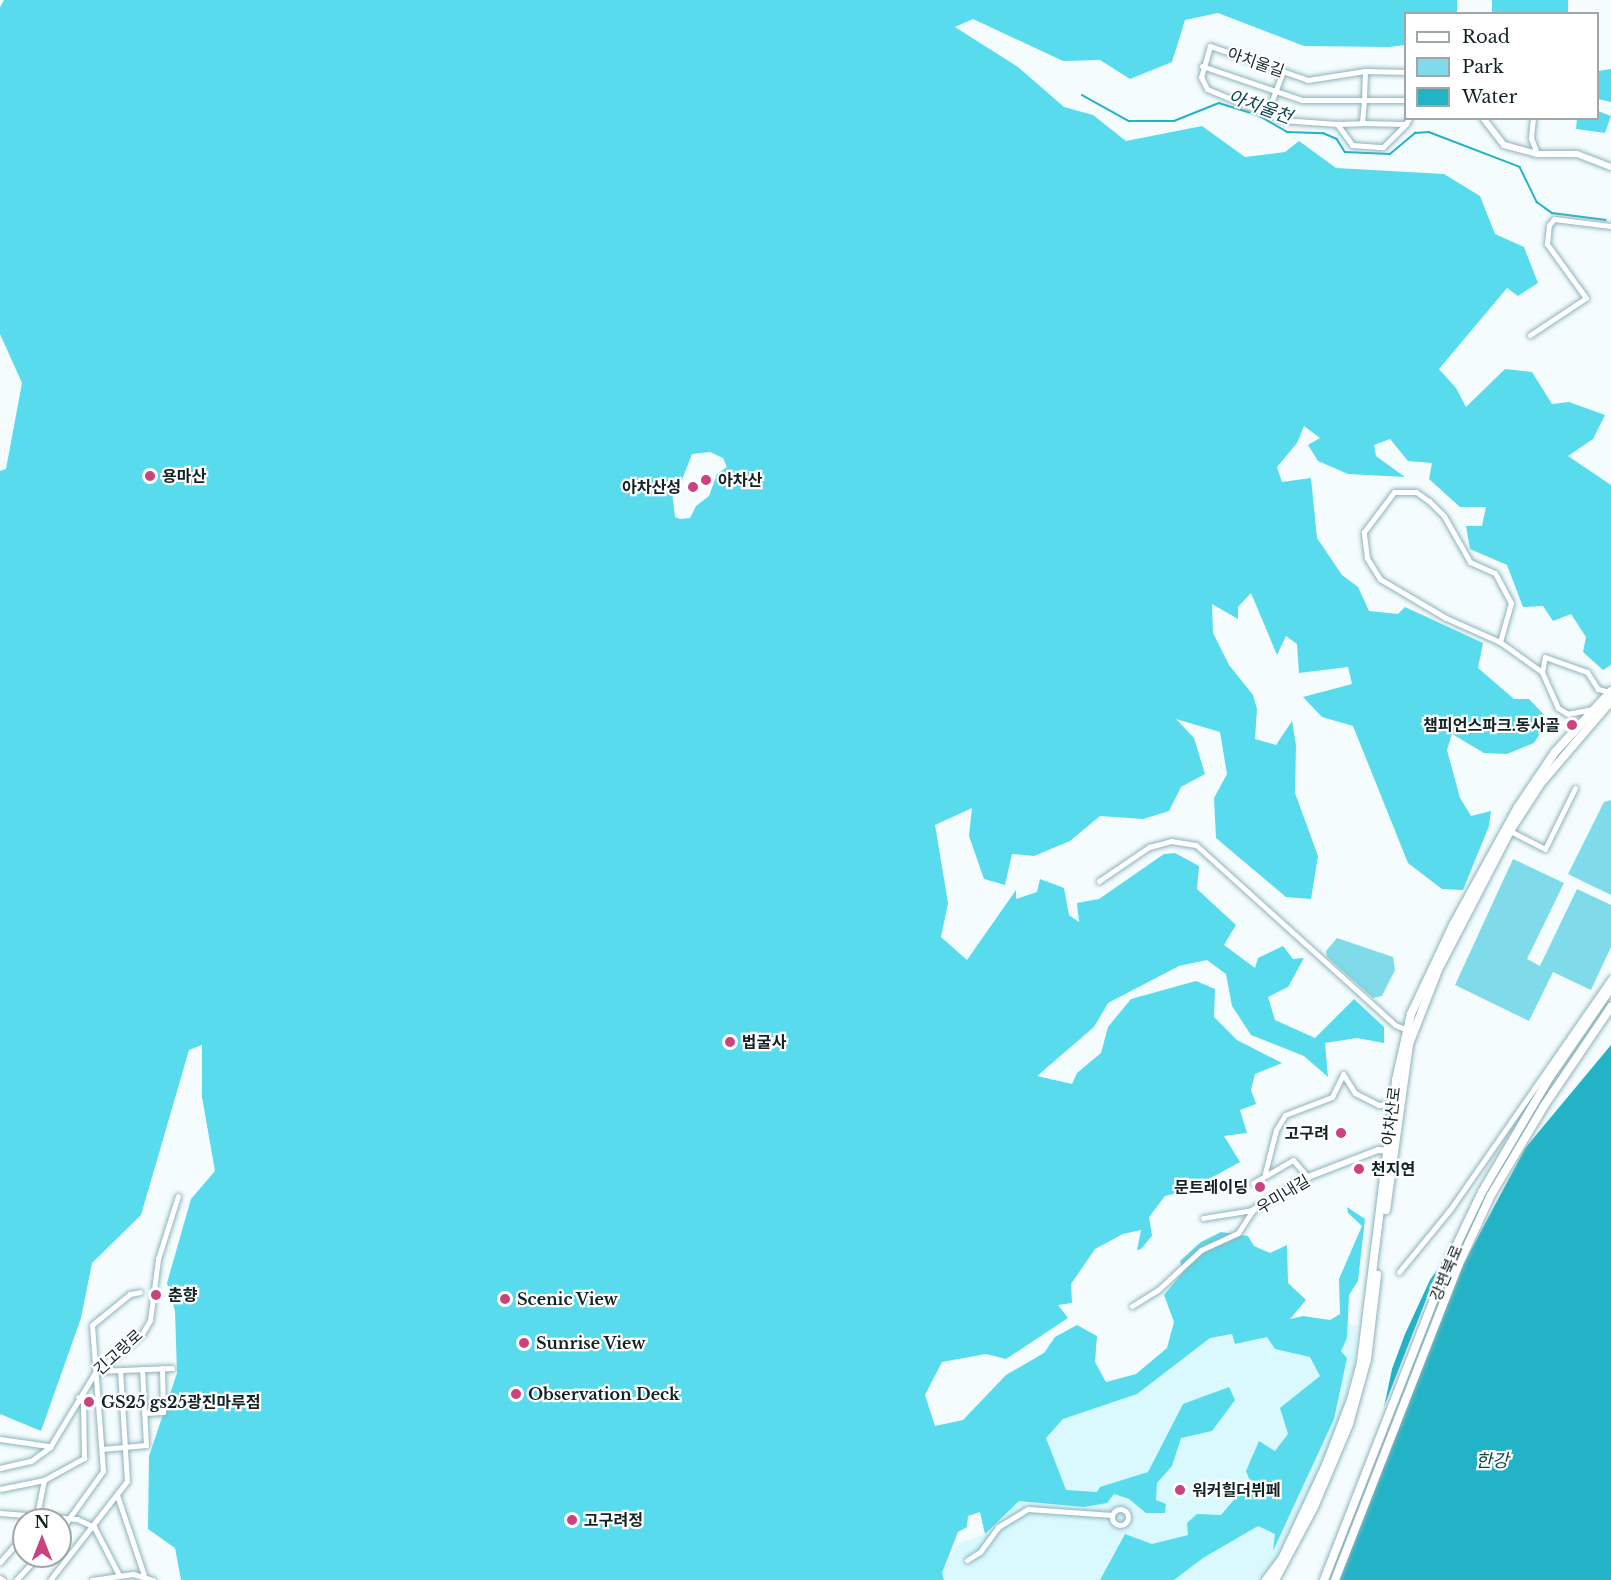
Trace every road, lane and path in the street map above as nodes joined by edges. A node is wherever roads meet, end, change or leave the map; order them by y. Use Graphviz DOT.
graph roads {
  1 [pos="1202,66"];
  2 [pos="1365,70"];
  3 [pos="1283,71"];
  4 [pos="1404,72"];
  5 [pos="1275,92"];
  6 [pos="1364,100"];
  7 [pos="1404,100"];
  8 [pos="1267,114"];
  9 [pos="1485,120"];
  10 [pos="1533,120"];
  11 [pos="1408,121"];
  12 [pos="1362,123"];
  13 [pos="1337,124"];
  14 [pos="1537,154"];
  15 [pos="1609,166"];
  16 [pos="1611,226"];
  17 [pos="1530,336"];
  18 [pos="1500,642"];
  19 [pos="1542,672"];
  20 [pos="1610,695"];
  21 [pos="1593,709"];
  22 [pos="1575,789"];
  23 [pos="1510,831"];
  24 [pos="1099,881"];
  25 [pos="1611,978"];
  26 [pos="1611,988"];
  27 [pos="1423,996"];
  28 [pos="1611,1007"];
  29 [pos="1409,1031"];
  30 [pos="1406,1043"];
  31 [pos="1394,1102"];
  32 [pos="1390,1151"];
  33 [pos="1265,1173"];
  34 [pos="1308,1177"];
  35 [pos="1253,1183"];
  36 [pos="178,1196"];
  37 [pos="1253,1210"];
  38 [pos="1203,1218"];
  39 [pos="1399,1272"];
  40 [pos="140,1292"];
  41 [pos="1132,1306"];
  42 [pos="162,1368"];
  43 [pos="172,1368"];
  44 [pos="142,1370"];
  45 [pos="96,1371"];
  46 [pos="120,1371"];
  47 [pos="78,1397"];
  48 [pos="144,1413"];
  49 [pos="0,1439"];
  50 [pos="50,1447"];
  51 [pos="125,1447"];
  52 [pos="102,1449"];
  53 [pos="0,1468"];
  54 [pos="44,1480"];
  55 [pos="0,1489"];
  56 [pos="117,1495"];
  57 [pos="39,1508"];
  58 [pos="1112,1515"];
  59 [pos="72,1518"];
  60 [pos="72,1519"];
  61 [pos="94,1527"];
  62 [pos="12,1548"];
  63 [pos="967,1560"];
  64 [pos="0,1562"];
  65 [pos="27,1568"];
  66 [pos="119,1575"];
  67 [pos="144,1575"];
  68 [pos="16,1580"];
  69 [pos="50,1580"];
  70 [pos="92,1580"];
  71 [pos="137,1580"];
  72 [pos="153,1580"];
  73 [pos="1266,1580"];
  74 [pos="1275,1580"];
  75 [pos="1324,1580"];
  76 [pos="1335,1580"];
  1 -- 3 [label="street, 아치울길"];
  1 -- 5 [label="street"];
  1 -- 8 [label="street, 아치울길"];
  2 -- 3 [label="street, 아치울길"];
  2 -- 4 [label="street, 아치울길"];
  2 -- 6 [label="street"];
  3 -- 5 [label="street"];
  5 -- 6 [label="street"];
  5 -- 8 [label="street"];
  6 -- 7 [label="street"];
  6 -- 12 [label="street"];
  8 -- 13 [label="street, 아치울길"];
  9 -- 14 [label="street"];
  10 -- 14 [label="street"];
  11 -- 12 [label="street, 아치울길"];
  11 -- 13 [label="street"];
  12 -- 13 [label="street, 아치울길"];
  14 -- 15 [label="street"];
  16 -- 17 [label="street"];
  18 -- 18 [label="street"];
  18 -- 19 [label="street"];
  19 -- 20 [label="street"];
  19 -- 21 [label="street"];
  20 -- 21 [label="main road, 아차산로"];
  20 -- 23 [label="main road, 아차산로"];
  21 -- 27 [label="main road, 아차산로"];
  22 -- 23 [label="street"];
  23 -- 27 [label="main road, 아차산로"];
  24 -- 29 [label="street"];
  25 -- 39 [label="street"];
  26 -- 75 [label="highway, 강변북로"];
  27 -- 29 [label="main road, 아차산로"];
  28 -- 76 [label="highway, 강변북로"];
  29 -- 30 [label="main road, 아차산로"];
  30 -- 31 [label="main road, 아차산로"];
  30 -- 32 [label="main road, 아차산로"];
  31 -- 32 [label="main road, 아차산로"];
  31 -- 33 [label="street"];
  32 -- 34 [label="street, 우미내길"];
  32 -- 73 [label="main road, 아차산로"];
  32 -- 74 [label="main road, 아차산로"];
  33 -- 34 [label="street"];
  33 -- 35 [label="street"];
  34 -- 37 [label="street, 우미내길"];
  36 -- 45 [label="street, 긴고랑로"];
  37 -- 38 [label="street"];
  37 -- 41 [label="street, 우미내길"];
  40 -- 45 [label="street"];
  42 -- 43 [label="street"];
  42 -- 44 [label="street"];
  42 -- 48 [label="street"];
  44 -- 46 [label="street"];
  44 -- 48 [label="street"];
  45 -- 46 [label="street"];
  45 -- 47 [label="street, 긴고랑로"];
  45 -- 52 [label="street"];
  46 -- 51 [label="street"];
  47 -- 50 [label="street, 긴고랑로"];
  47 -- 54 [label="street"];
  48 -- 51 [label="street"];
  49 -- 50 [label="street"];
  50 -- 53 [label="street, 긴고랑로"];
  51 -- 52 [label="street"];
  51 -- 56 [label="street"];
  52 -- 59 [label="street"];
  54 -- 55 [label="street"];
  54 -- 57 [label="street"];
  56 -- 61 [label="street"];
  56 -- 67 [label="street"];
  58 -- 63 [label="street"];
  60 -- 61 [label="street"];
  61 -- 66 [label="street"];
  61 -- 69 [label="street"];
  62 -- 64 [label="street"];
  65 -- 68 [label="street"];
  66 -- 67 [label="street"];
  66 -- 70 [label="street"];
  67 -- 71 [label="street"];
  67 -- 72 [label="street"];
}
